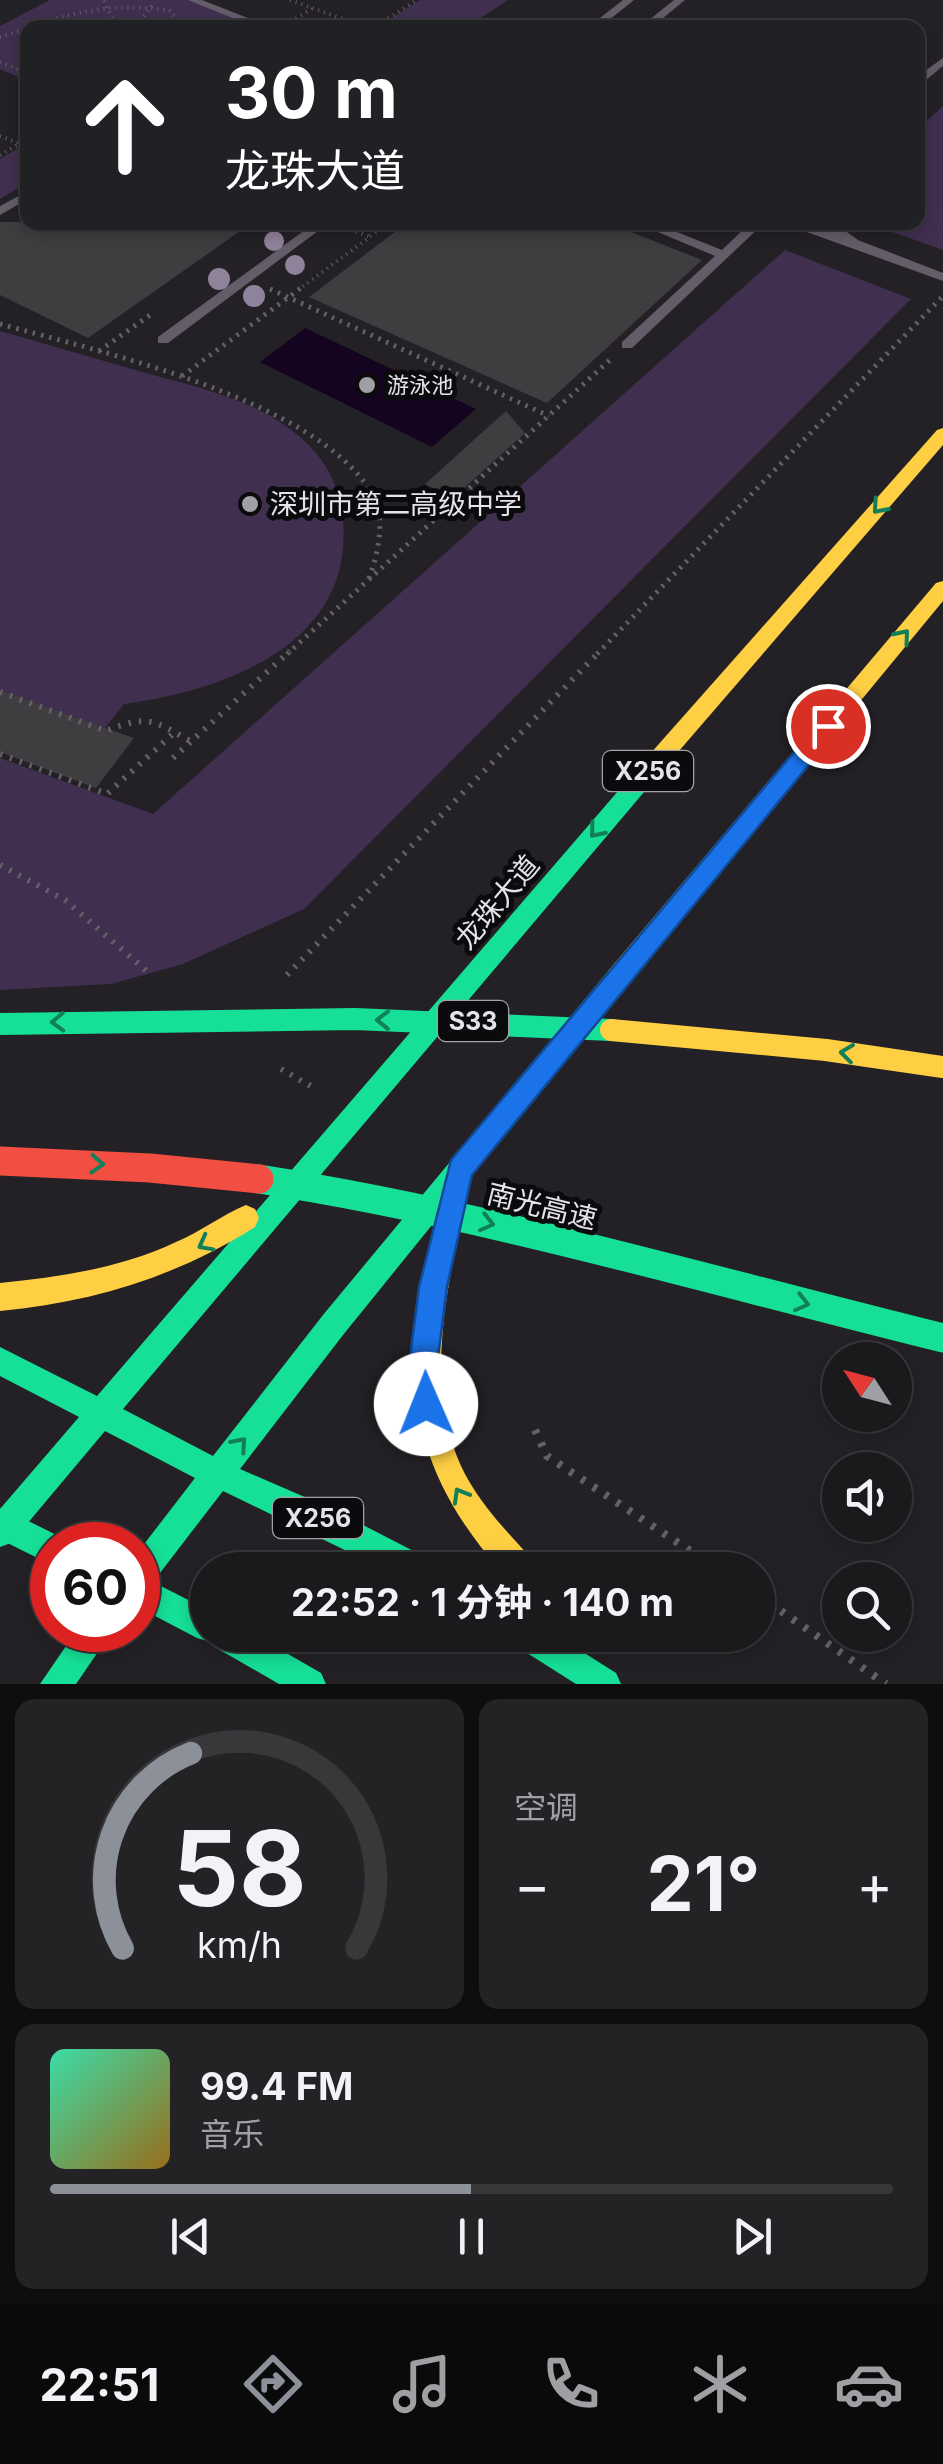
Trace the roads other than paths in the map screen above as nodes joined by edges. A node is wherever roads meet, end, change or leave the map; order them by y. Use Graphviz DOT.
graph roads {
  1 [pos="193,0"];
  2 [pos="629,0"];
  3 [pos="680,0"];
  4 [pos="247,20"];
  5 [pos="603,20"];
  6 [pos="654,20"];
  7 [pos="313,230"];
  8 [pos="660,230"];
  9 [pos="751,230"];
  10 [pos="811,230"];
  11 [pos="835,230"];
  12 [pos="854,243"];
  13 [pos="724,255"];
  14 [pos="943,277"];
  15 [pos="163,340"];
  16 [pos="626,345"];
  17 [pos="943,434"];
  18 [pos="943,588"];
  19 [pos="0,1024"];
  20 [pos="943,1067"];
  21 [pos="358,1114"];
  22 [pos="0,1160"];
  23 [pos="460,1169"];
  24 [pos="0,1298"];
  25 [pos="943,1338"];
  26 [pos="0,1361"];
  27 [pos="101,1412"];
  28 [pos="216,1473"];
  29 [pos="0,1522"];
  30 [pos="0,1532"];
  31 [pos="30,1538"];
  32 [pos="160,1547"];
  33 [pos="384,1552"];
  34 [pos="502,1552"];
  35 [pos="160,1603"];
  36 [pos="190,1617"];
  37 [pos="80,1652"];
  38 [pos="254,1652"];
  39 [pos="554,1652"];
  40 [pos="607,1660"];
  41 [pos="56,1684"];
  42 [pos="310,1684"];
  43 [pos="604,1684"];
  44 [pos="630,1684"];
  1 -- 4 [label="lane"];
  2 -- 5 [label="lane"];
  3 -- 6 [label="lane"];
  7 -- 15 [label="lane"];
  8 -- 13 [label="lane"];
  9 -- 13 [label="lane"];
  10 -- 12 [label="lane"];
  11 -- 12 [label="lane"];
  12 -- 14 [label="lane"];
  13 -- 16 [label="lane"];
  17 -- 21 [label="main road, 龙珠大道 / X256, one-way"];
  23 -- 18 [label="main road, one-way"];
  20 -- 19 [label="main road, S33, one-way, bridge"];
  21 -- 24 [label="main road, one-way"];
  21 -- 27 [label="main road, 龙珠大道 / X256"];
  22 -- 25 [label="main road, 南光高速, one-way, bridge"];
  28 -- 23 [label="main road, one-way"];
  34 -- 23 [label="main road, one-way"];
  26 -- 27 [label="main road"];
  27 -- 28 [label="main road"];
  27 -- 30 [label="main road, X256"];
  28 -- 32 [label="main road"];
  28 -- 33 [label="main road, X256"];
  29 -- 31 [label="main road, bridge"];
  35 -- 36 [label="main road"];
  37 -- 41 [label="main road"];
  38 -- 42 [label="main road"];
  39 -- 43 [label="main road"];
  40 -- 44 [label="main road"];
}
